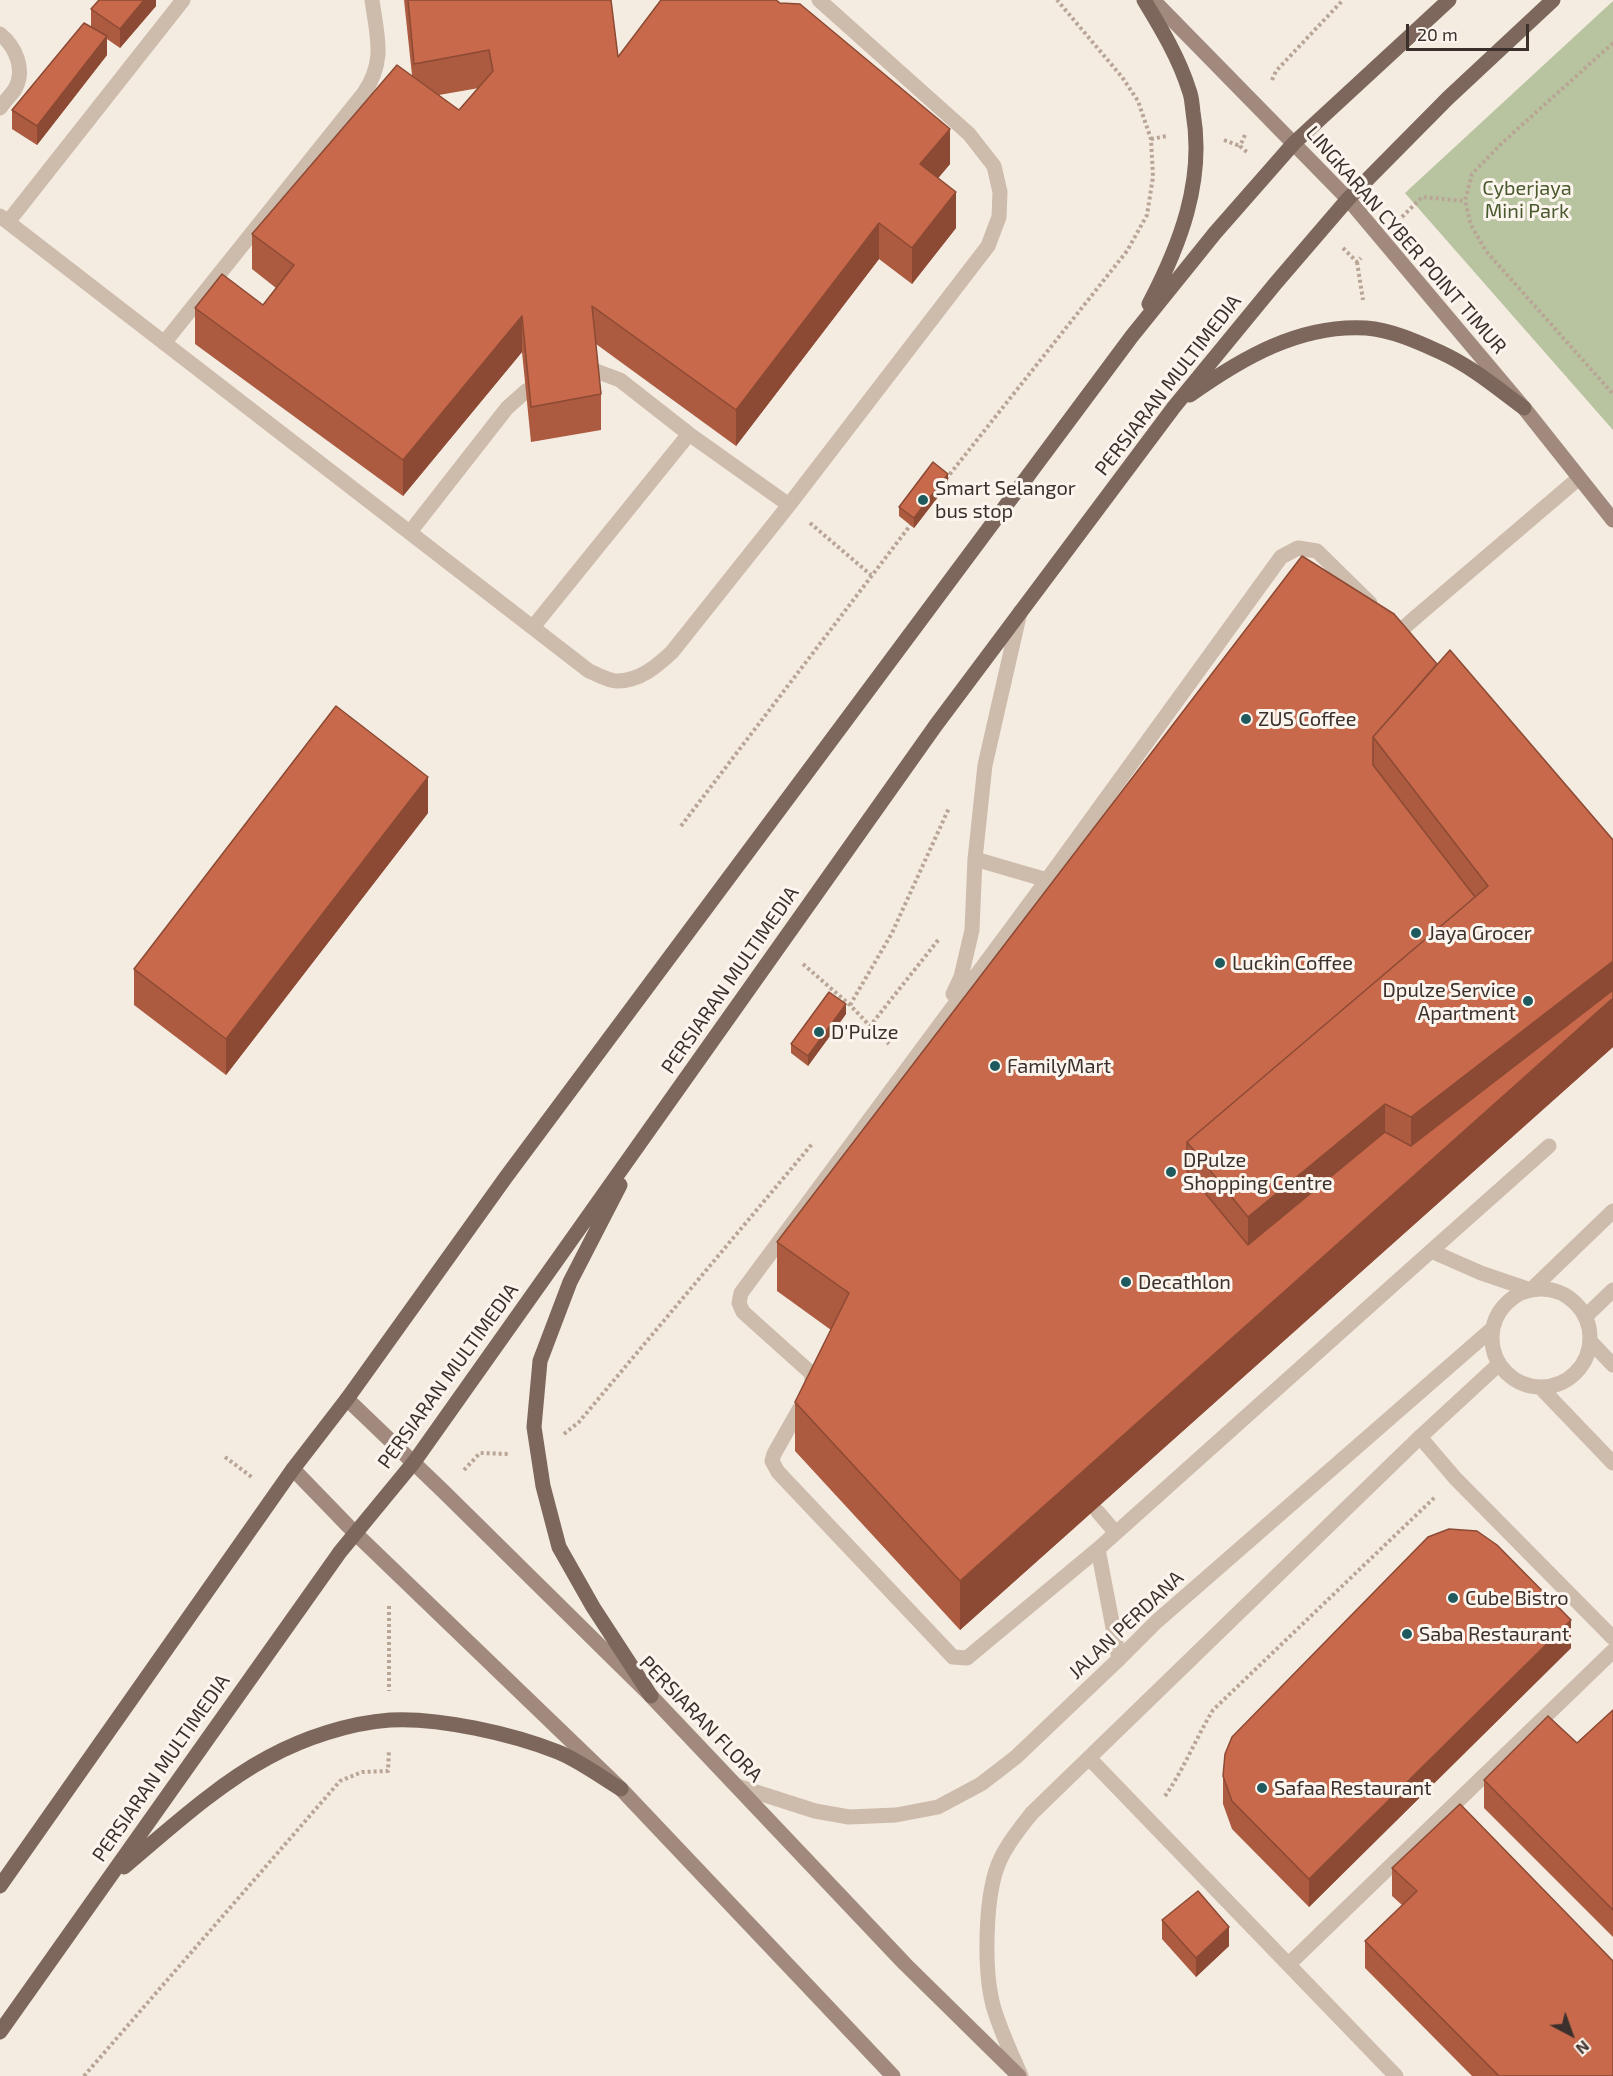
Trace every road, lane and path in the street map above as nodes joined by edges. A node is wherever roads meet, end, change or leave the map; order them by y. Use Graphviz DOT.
graph roads {
  1 [pos="183,0"];
  2 [pos="372,0"];
  3 [pos="819,0"];
  4 [pos="1057,0"];
  5 [pos="1144,0"];
  6 [pos="1153,0"];
  7 [pos="1343,0"];
  8 [pos="1449,0"];
  9 [pos="1552,0"];
  10 [pos="0,34"];
  11 [pos="1613,43"];
  12 [pos="1276,71"];
  13 [pos="0,108"];
  14 [pos="1294,143"];
  15 [pos="1348,199"];
  16 [pos="4,219"];
  17 [pos="1357,262"];
  18 [pos="1367,328"];
  19 [pos="1132,336"];
  20 [pos="164,343"];
  21 [pos="1613,394"];
  22 [pos="1174,407"];
  23 [pos="1524,408"];
  24 [pos="689,434"];
  25 [pos="1579,478"];
  26 [pos="944,482"];
  27 [pos="789,505"];
  28 [pos="915,519"];
  29 [pos="1613,520"];
  30 [pos="410,532"];
  31 [pos="871,574"];
  32 [pos="1020,612"];
  33 [pos="533,627"];
  34 [pos="1379,642"];
  35 [pos="1408,642"];
  36 [pos="951,803"];
  37 [pos="681,826"];
  38 [pos="975,859"];
  39 [pos="1047,880"];
  40 [pos="946,930"];
  41 [pos="781,944"];
  42 [pos="850,1005"];
  43 [pos="938,1025"];
  44 [pos="870,1026"];
  45 [pos="892,1048"];
  46 [pos="645,1136"];
  47 [pos="816,1139"];
  48 [pos="1549,1146"];
  49 [pos="1613,1211"];
  50 [pos="1431,1251"];
  51 [pos="1531,1290"];
  52 [pos="1613,1290"];
  53 [pos="1585,1317"];
  54 [pos="1492,1329"];
  55 [pos="1590,1341"];
  56 [pos="1499,1364"];
  57 [pos="1613,1365"];
  58 [pos="1540,1387"];
  59 [pos="347,1399"];
  60 [pos="1420,1437"];
  61 [pos="538,1454"];
  62 [pos="414,1462"];
  63 [pos="1613,1463"];
  64 [pos="293,1469"];
  65 [pos="1455,1478"];
  66 [pos="444,1491"];
  67 [pos="1098,1512"];
  68 [pos="354,1532"];
  69 [pos="1115,1532"];
  70 [pos="1098,1549"];
  71 [pos="388,1563"];
  72 [pos="1613,1638"];
  73 [pos="1613,1651"];
  74 [pos="1119,1659"];
  75 [pos="651,1696"];
  76 [pos="390,1720"];
  77 [pos="1089,1758"];
  78 [pos="737,1786"];
  79 [pos="621,1789"];
  80 [pos="1147,1817"];
  81 [pos="107,1881"];
  82 [pos="0,1886"];
  83 [pos="1289,1964"];
  84 [pos="0,2032"];
  85 [pos="84,2076"];
  86 [pos="893,2076"];
  87 [pos="1020,2076"];
  88 [pos="1396,2076"];
  1 -- 16 [label="street"];
  2 -- 20 [label="street"];
  3 -- 27 [label="street"];
  4 -- 26 [label="path"];
  5 -- 19 [label="main road"];
  6 -- 14 [label="main road, LINGKARAN CYBER POINT TIMUR"];
  7 -- 12 [label="path"];
  8 -- 14 [label="main road"];
  9 -- 15 [label="main road, PERSIARAN MULTIMEDIA"];
  10 -- 13 [label="street"];
  11 -- 21 [label="path"];
  14 -- 15 [label="main road, LINGKARAN CYBER POINT TIMUR"];
  14 -- 19 [label="main road"];
  15 -- 22 [label="main road, PERSIARAN MULTIMEDIA"];
  15 -- 23 [label="main road, LINGKARAN CYBER POINT TIMUR"];
  16 -- 20 [label="street"];
  17 -- 18 [label="path"];
  18 -- 22 [label="main road"];
  18 -- 23 [label="main road"];
  19 -- 59 [label="main road"];
  20 -- 30 [label="street"];
  22 -- 32 [label="main road, PERSIARAN MULTIMEDIA"];
  23 -- 25 [label="main road, LINGKARAN CYBER POINT TIMUR"];
  24 -- 27 [label="street"];
  24 -- 30 [label="street"];
  24 -- 33 [label="street"];
  25 -- 29 [label="main road, LINGKARAN CYBER POINT TIMUR"];
  25 -- 34 [label="street, bridge"];
  27 -- 31 [label="path"];
  27 -- 33 [label="street"];
  28 -- 31 [label="path"];
  30 -- 33 [label="street"];
  31 -- 37 [label="path"];
  32 -- 38 [label="street"];
  32 -- 41 [label="main road, PERSIARAN MULTIMEDIA"];
  35 -- 39 [label="street"];
  36 -- 42 [label="path"];
  38 -- 39 [label="street"];
  38 -- 43 [label="street"];
  39 -- 43 [label="street"];
  40 -- 44 [label="path"];
  41 -- 42 [label="path"];
  41 -- 46 [label="main road, PERSIARAN MULTIMEDIA"];
  42 -- 44 [label="path"];
  43 -- 70 [label="street"];
  44 -- 45 [label="path"];
  46 -- 61 [label="main road"];
  46 -- 62 [label="main road, PERSIARAN MULTIMEDIA"];
  47 -- 61 [label="path"];
  48 -- 50 [label="street"];
  49 -- 51 [label="street, JALAN PERDANA"];
  50 -- 51 [label="street"];
  50 -- 69 [label="street"];
  51 -- 53 [label="street"];
  51 -- 54 [label="street, JALAN PERDANA"];
  52 -- 53 [label="street"];
  53 -- 55 [label="street"];
  54 -- 56 [label="street"];
  54 -- 74 [label="street, JALAN PERDANA"];
  55 -- 57 [label="street"];
  55 -- 58 [label="street"];
  56 -- 58 [label="street"];
  56 -- 60 [label="street"];
  58 -- 63 [label="street"];
  59 -- 62 [label="main road, PERSIARAN FLORA"];
  59 -- 64 [label="main road"];
  60 -- 65 [label="street"];
  60 -- 77 [label="street"];
  61 -- 66 [label="path"];
  61 -- 75 [label="main road"];
  62 -- 66 [label="main road, PERSIARAN FLORA"];
  62 -- 68 [label="main road, PERSIARAN MULTIMEDIA"];
  64 -- 68 [label="main road"];
  64 -- 82 [label="main road"];
  65 -- 72 [label="street"];
  65 -- 80 [label="path"];
  66 -- 75 [label="main road, PERSIARAN FLORA"];
  67 -- 69 [label="street"];
  68 -- 71 [label="main road"];
  68 -- 81 [label="main road, PERSIARAN MULTIMEDIA"];
  69 -- 70 [label="street"];
  70 -- 74 [label="street"];
  71 -- 76 [label="path"];
  71 -- 79 [label="main road"];
  73 -- 83 [label="street"];
  74 -- 78 [label="street, JALAN PERDANA"];
  75 -- 78 [label="main road, PERSIARAN FLORA"];
  76 -- 79 [label="main road"];
  76 -- 81 [label="main road"];
  76 -- 85 [label="path"];
  77 -- 80 [label="street"];
  77 -- 87 [label="street"];
  78 -- 87 [label="main road, PERSIARAN FLORA"];
  79 -- 86 [label="main road"];
  80 -- 83 [label="street"];
  81 -- 84 [label="main road, PERSIARAN MULTIMEDIA"];
  83 -- 88 [label="street"];
}
